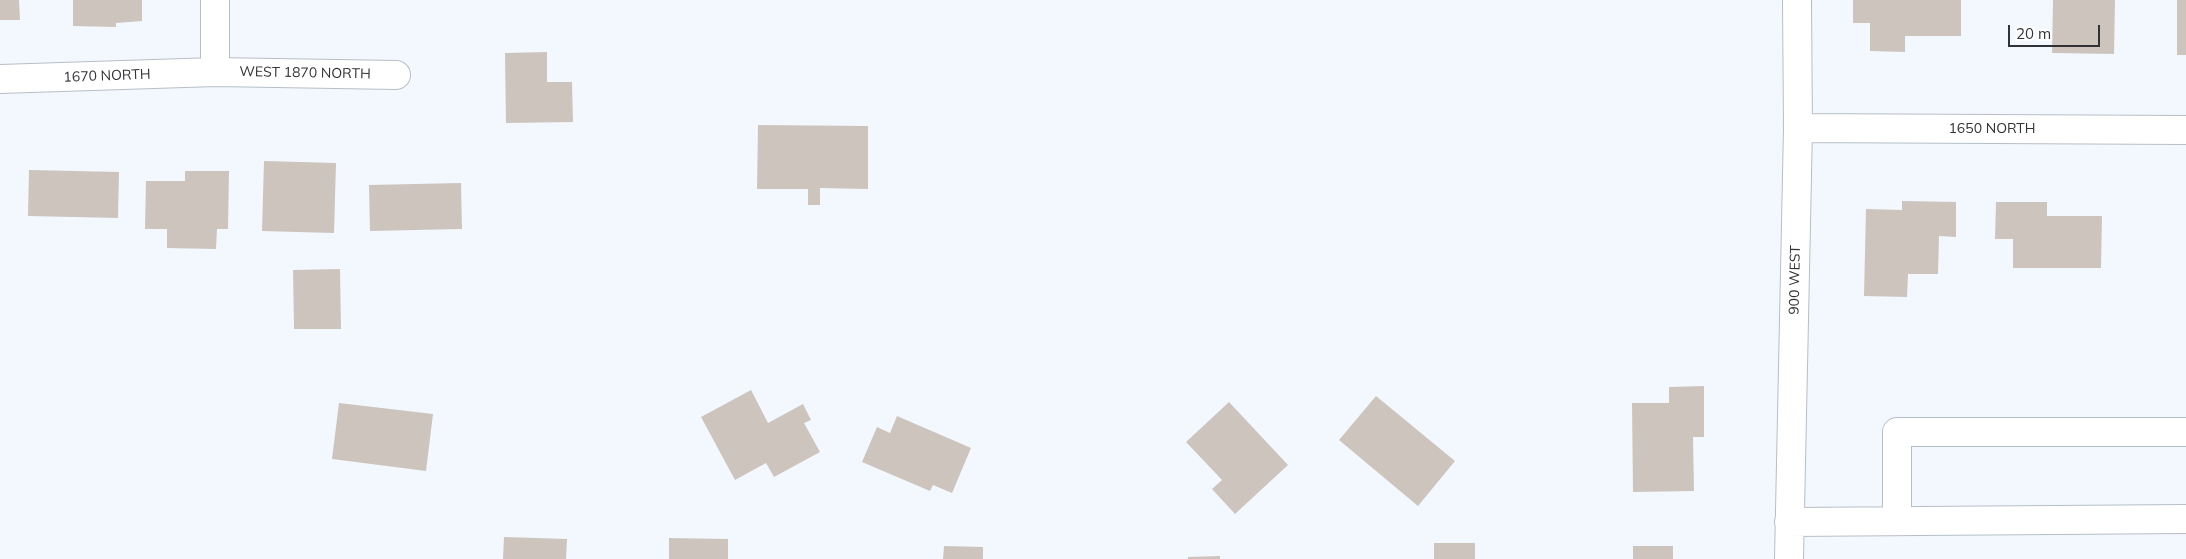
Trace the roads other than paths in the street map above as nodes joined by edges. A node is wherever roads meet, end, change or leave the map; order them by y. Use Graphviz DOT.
graph roads {
  1 [pos="215,0"];
  2 [pos="1797,0"];
  3 [pos="215,72"];
  4 [pos="396,74"];
  5 [pos="0,79"];
  6 [pos="1798,128"];
  7 [pos="2186,130"];
  8 [pos="2186,432"];
  9 [pos="2186,519"];
  10 [pos="1897,521"];
  11 [pos="1789,522"];
  12 [pos="1789,559"];
  1 -- 3 [label="street"];
  2 -- 6 [label="street, 900 WEST"];
  3 -- 4 [label="street, WEST 1870 NORTH"];
  3 -- 5 [label="street, 1670 NORTH"];
  6 -- 7 [label="street, 1650 NORTH"];
  6 -- 11 [label="street, 900 WEST"];
  8 -- 10 [label="street"];
  9 -- 10 [label="street"];
  10 -- 11 [label="street"];
  11 -- 12 [label="street, 900 WEST"];
}
